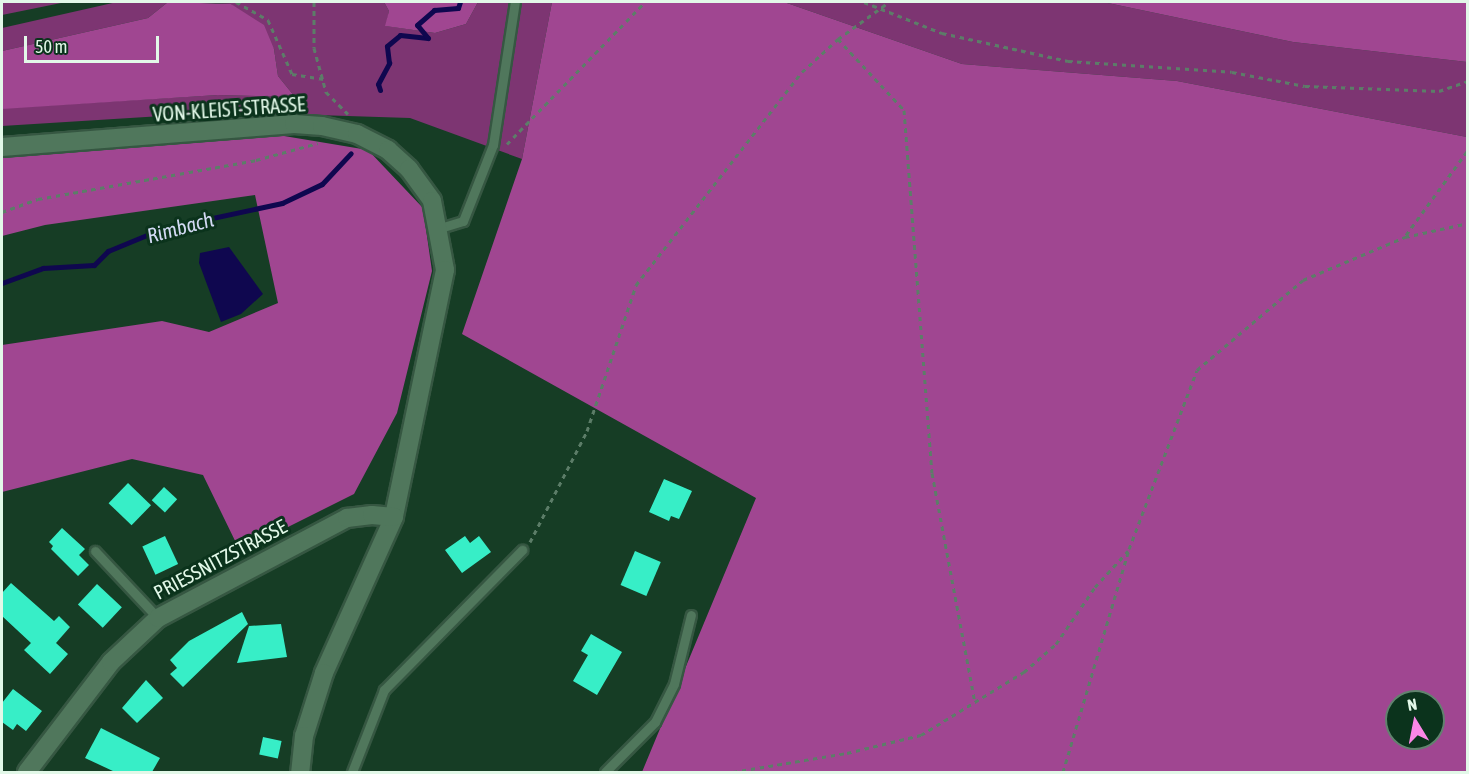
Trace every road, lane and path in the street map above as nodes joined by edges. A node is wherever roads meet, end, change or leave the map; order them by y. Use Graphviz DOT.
graph roads {
  1 [pos="236,2"];
  2 [pos="314,2"];
  3 [pos="515,2"];
  4 [pos="645,2"];
  5 [pos="864,2"];
  6 [pos="889,2"];
  7 [pos="879,10"];
  8 [pos="838,39"];
  9 [pos="324,79"];
  10 [pos="1467,81"];
  11 [pos="324,126"];
  12 [pos="347,131"];
  13 [pos="2,147"];
  14 [pos="1467,150"];
  15 [pos="501,152"];
  16 [pos="2,212"];
  17 [pos="1467,223"];
  18 [pos="440,228"];
  19 [pos="1405,237"];
  20 [pos="394,517"];
  21 [pos="1129,549"];
  22 [pos="95,550"];
  23 [pos="522,550"];
  24 [pos="692,615"];
  25 [pos="158,618"];
  26 [pos="975,702"];
  27 [pos="27,772"];
  28 [pos="300,772"];
  29 [pos="352,772"];
  30 [pos="605,772"];
  31 [pos="733,772"];
  32 [pos="1063,772"];
  1 -- 9 [label="path"];
  2 -- 9 [label="path"];
  3 -- 18 [label="lane"];
  4 -- 15 [label="path"];
  5 -- 7 [label="path"];
  6 -- 7 [label="path"];
  7 -- 8 [label="path"];
  7 -- 10 [label="path"];
  8 -- 23 [label="path"];
  8 -- 26 [label="path"];
  9 -- 12 [label="path"];
  11 -- 12 [label="street, VON-KLEIST-STRASSE"];
  11 -- 13 [label="street, VON-KLEIST-STRASSE"];
  11 -- 16 [label="path"];
  12 -- 18 [label="street, VON-KLEIST-STRASSE"];
  14 -- 19 [label="path"];
  17 -- 19 [label="path"];
  18 -- 20 [label="street, VON-KLEIST-STRASSE"];
  19 -- 21 [label="path"];
  20 -- 25 [label="street, PRIESSNITZSTRASSE"];
  20 -- 28 [label="street, VON-KLEIST-STRASSE"];
  21 -- 26 [label="path"];
  21 -- 32 [label="path"];
  22 -- 25 [label="lane"];
  23 -- 29 [label="lane"];
  24 -- 30 [label="lane"];
  25 -- 27 [label="street, PRIESSNITZSTRASSE"];
  26 -- 31 [label="path"];
}
